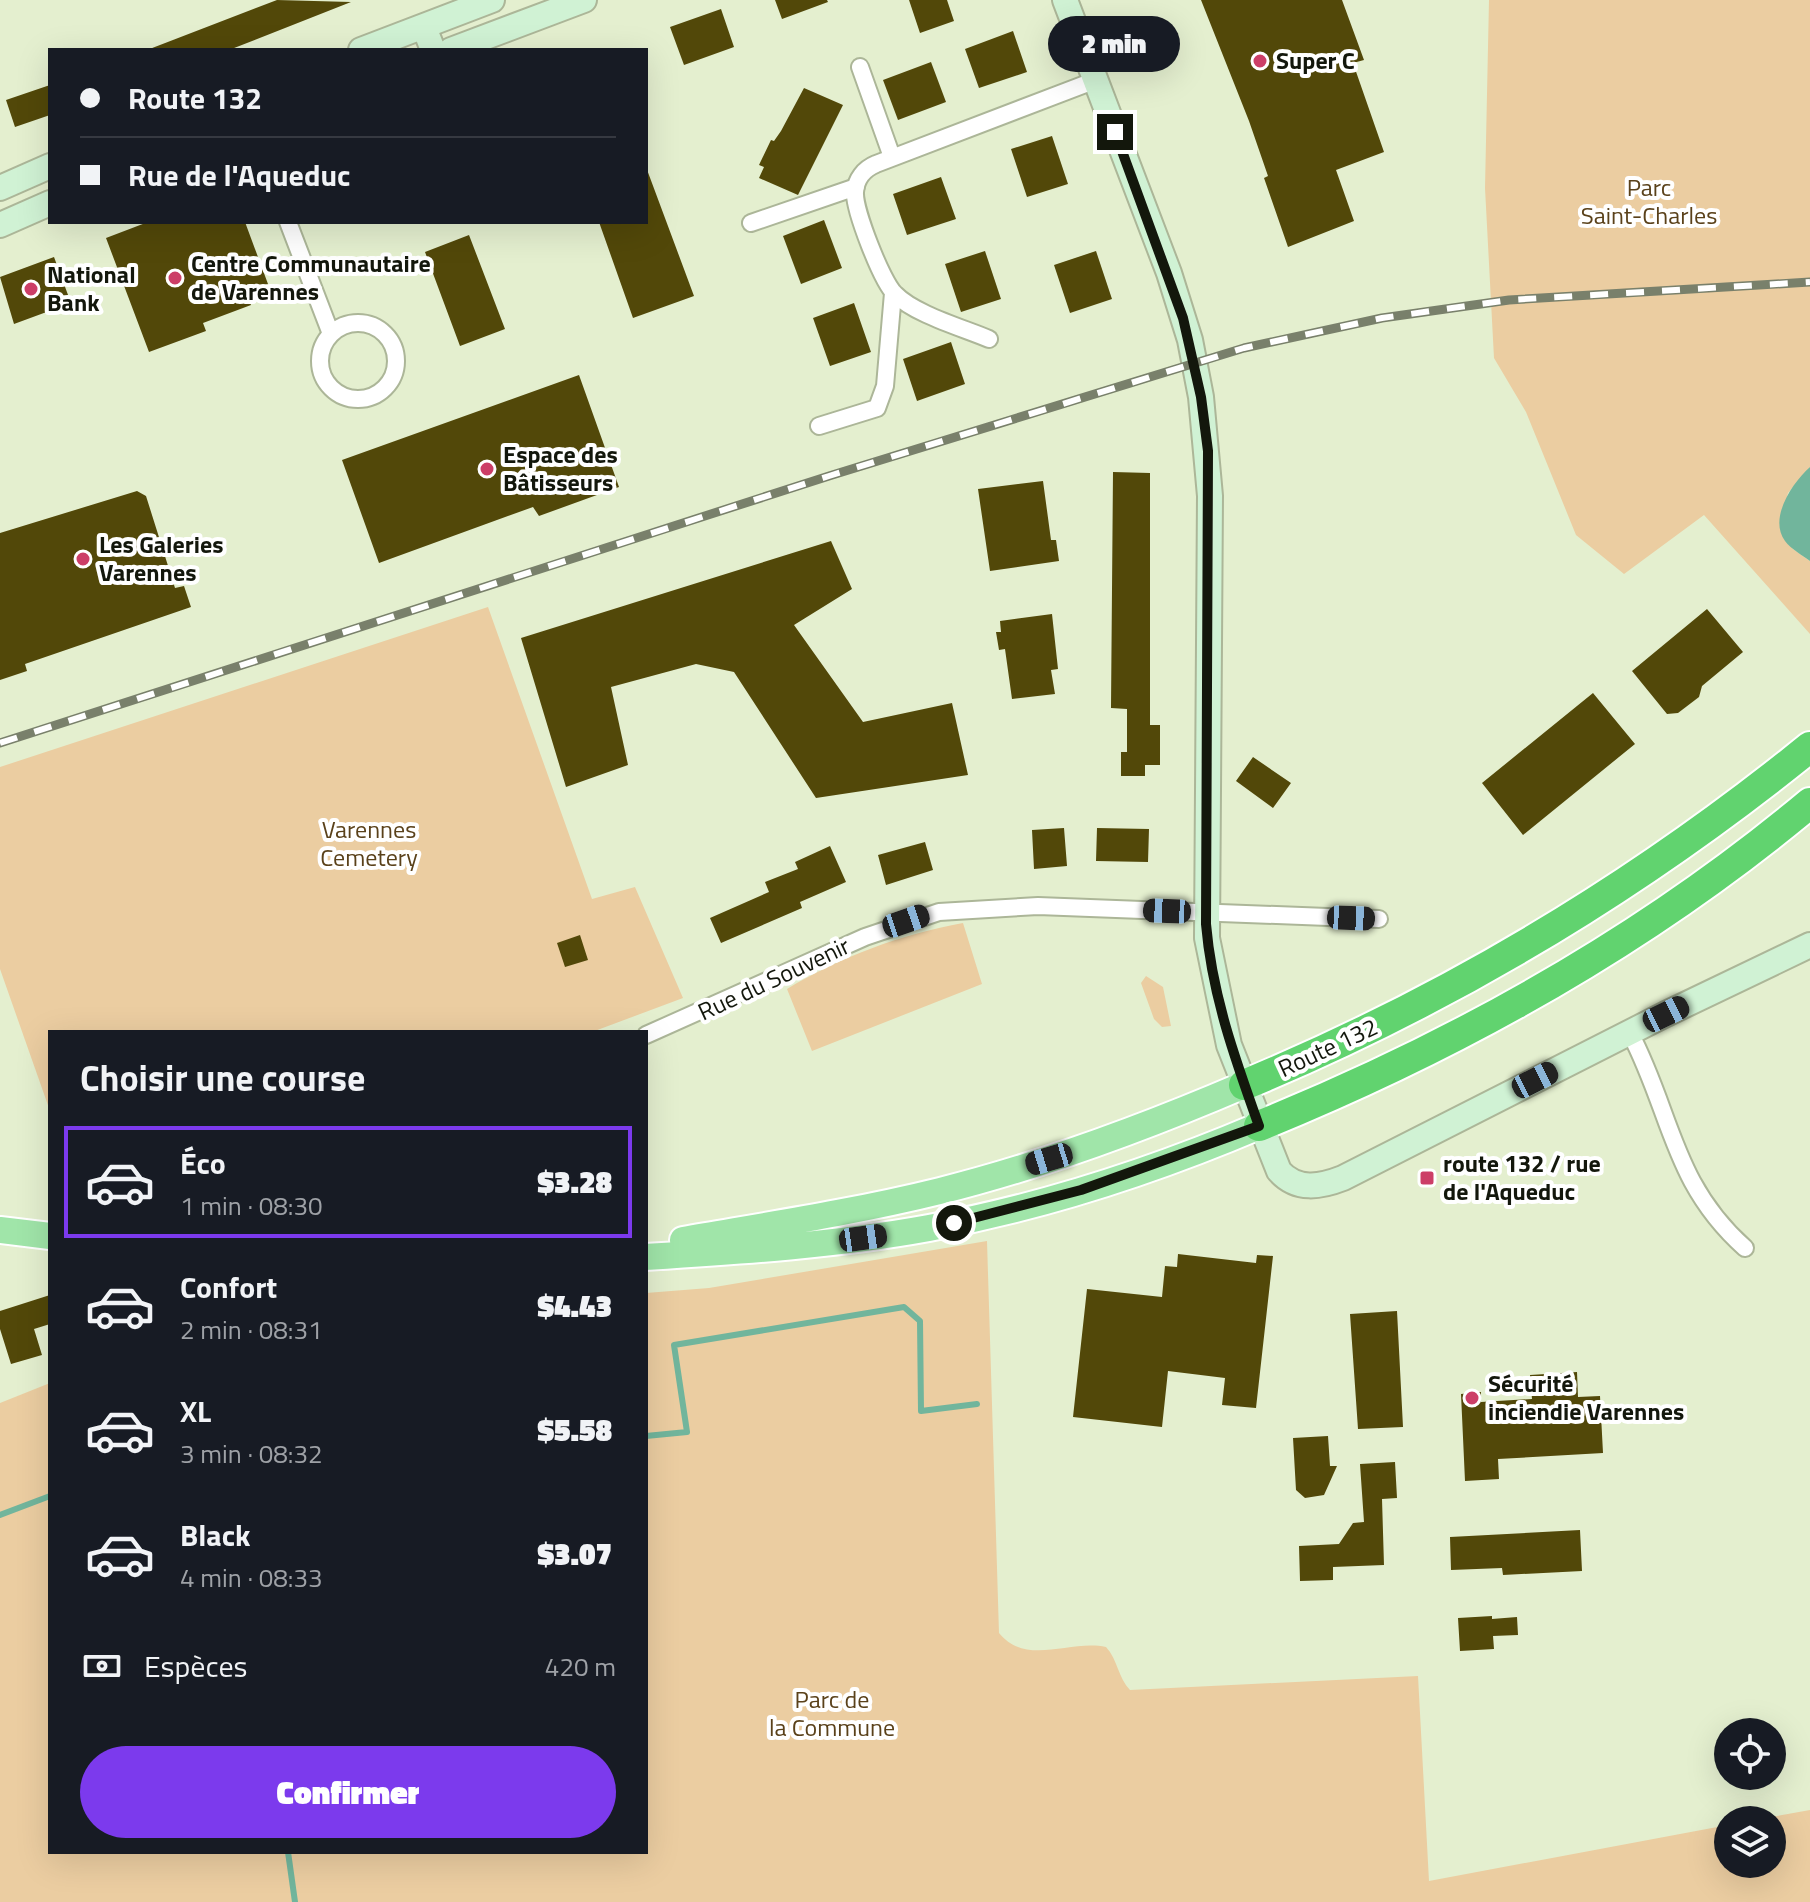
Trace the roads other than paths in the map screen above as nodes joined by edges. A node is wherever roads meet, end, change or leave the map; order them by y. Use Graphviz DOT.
graph roads {
  1 [pos="492,0"];
  2 [pos="584,0"];
  3 [pos="1065,0"];
  4 [pos="424,27"];
  5 [pos="366,48"];
  6 [pos="432,48"];
  7 [pos="456,48"];
  8 [pos="860,67"];
  9 [pos="1096,80"];
  10 [pos="892,157"];
  11 [pos="48,168"];
  12 [pos="856,187"];
  13 [pos="0,188"];
  14 [pos="48,204"];
  15 [pos="751,223"];
  16 [pos="289,224"];
  17 [pos="0,225"];
  18 [pos="893,293"];
  19 [pos="331,334"];
  20 [pos="989,339"];
  21 [pos="819,426"];
  22 [pos="1810,747"];
  23 [pos="1810,803"];
  24 [pos="1206,913"];
  25 [pos="1379,919"];
  26 [pos="1810,945"];
  27 [pos="1630,1033"];
  28 [pos="648,1034"];
  29 [pos="1244,1085"];
  30 [pos="1259,1126"];
  31 [pos="0,1230"];
  32 [pos="48,1236"];
  33 [pos="648,1246"];
  34 [pos="1745,1248"];
  35 [pos="648,1257"];
  1 -- 4 [label="street"];
  2 -- 7 [label="street"];
  3 -- 9 [label="street"];
  4 -- 5 [label="street"];
  4 -- 6 [label="street"];
  8 -- 10 [label="street"];
  9 -- 10 [label="street"];
  9 -- 24 [label="street"];
  10 -- 12 [label="street"];
  11 -- 13 [label="street"];
  12 -- 15 [label="street"];
  12 -- 18 [label="street"];
  14 -- 17 [label="street"];
  16 -- 19 [label="street"];
  18 -- 20 [label="street"];
  18 -- 21 [label="street"];
  19 -- 19 [label="street"];
  22 -- 29 [label="highway, Route 132"];
  23 -- 30 [label="highway, Route 132"];
  24 -- 25 [label="street, Rue du Souvenir"];
  24 -- 28 [label="street, Rue du Souvenir"];
  24 -- 29 [label="street"];
  26 -- 27 [label="street"];
  27 -- 30 [label="street"];
  27 -- 34 [label="street"];
  29 -- 30 [label="street"];
  29 -- 33 [label="main road, Route 132"];
  30 -- 35 [label="main road, Route 132"];
  31 -- 32 [label="main road"];
}
